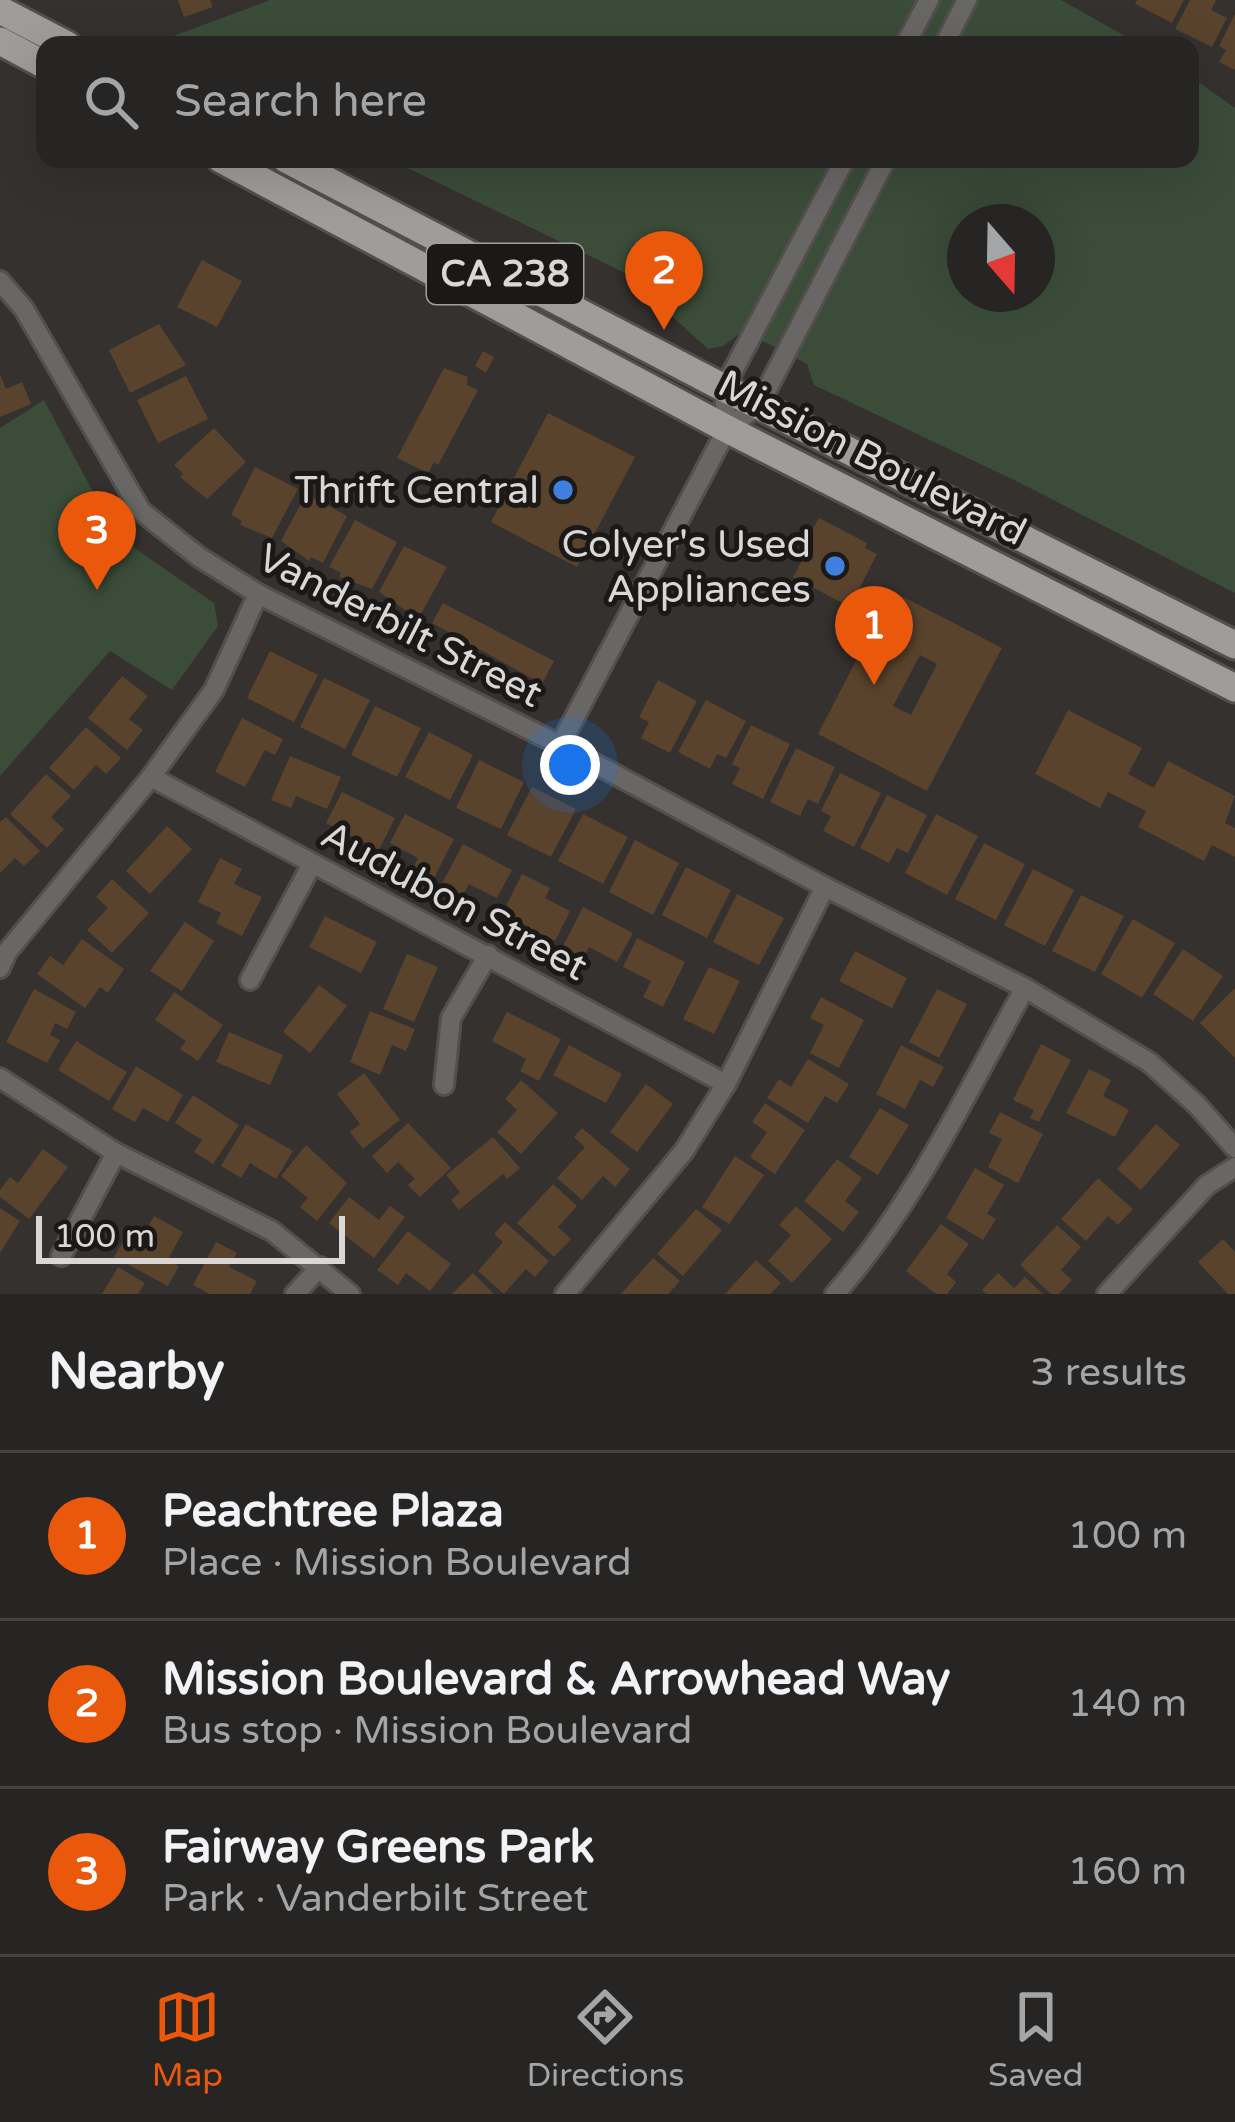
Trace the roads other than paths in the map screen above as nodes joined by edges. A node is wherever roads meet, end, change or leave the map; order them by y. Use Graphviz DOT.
graph roads {
  1 [pos="929,0"];
  2 [pos="967,0"];
  3 [pos="0,10"];
  4 [pos="51,36"];
  5 [pos="910,36"];
  6 [pos="949,36"];
  7 [pos="0,41"];
  8 [pos="36,60"];
  9 [pos="238,168"];
  10 [pos="303,168"];
  11 [pos="840,168"];
  12 [pos="881,168"];
  13 [pos="0,281"];
  14 [pos="724,388"];
  15 [pos="759,405"];
  16 [pos="727,429"];
  17 [pos="258,594"];
  18 [pos="1235,645"];
  19 [pos="1235,688"];
  20 [pos="560,745"];
  21 [pos="151,777"];
  22 [pos="312,864"];
  23 [pos="825,887"];
  24 [pos="488,955"];
  25 [pos="0,968"];
  26 [pos="250,980"];
  27 [pos="1025,988"];
  28 [pos="0,1078"];
  29 [pos="726,1084"];
  30 [pos="444,1085"];
  31 [pos="1235,1148"];
  32 [pos="116,1153"];
  33 [pos="1235,1167"];
  34 [pos="61,1256"];
  35 [pos="320,1267"];
  36 [pos="295,1294"];
  37 [pos="350,1294"];
  38 [pos="565,1294"];
  39 [pos="835,1294"];
  40 [pos="1107,1294"];
  1 -- 5 [label="street"];
  2 -- 6 [label="street"];
  3 -- 4 [label="main road"];
  7 -- 8 [label="main road"];
  9 -- 16 [label="main road, Mission Boulevard / CA 238"];
  10 -- 14 [label="main road, Mission Boulevard / CA 238"];
  11 -- 14 [label="street"];
  12 -- 15 [label="street"];
  13 -- 17 [label="street, Vanderbilt Street"];
  14 -- 15 [label="main road, Mission Boulevard / CA 238"];
  14 -- 16 [label="street"];
  15 -- 16 [label="street"];
  15 -- 18 [label="main road, Mission Boulevard / CA 238"];
  16 -- 19 [label="main road, Mission Boulevard / CA 238"];
  16 -- 20 [label="street"];
  17 -- 20 [label="street, Vanderbilt Street"];
  17 -- 21 [label="street"];
  20 -- 23 [label="street, Vanderbilt Street"];
  21 -- 22 [label="street, Audubon Street"];
  21 -- 25 [label="street"];
  22 -- 24 [label="street, Audubon Street"];
  22 -- 26 [label="street"];
  23 -- 27 [label="street, Vanderbilt Street"];
  23 -- 29 [label="street"];
  24 -- 29 [label="street, Audubon Street"];
  24 -- 30 [label="street"];
  27 -- 31 [label="street, Vanderbilt Street"];
  27 -- 39 [label="street"];
  28 -- 32 [label="street"];
  29 -- 38 [label="street"];
  32 -- 34 [label="street"];
  32 -- 35 [label="street"];
  33 -- 40 [label="street"];
  35 -- 36 [label="street"];
  35 -- 37 [label="street"];
}
